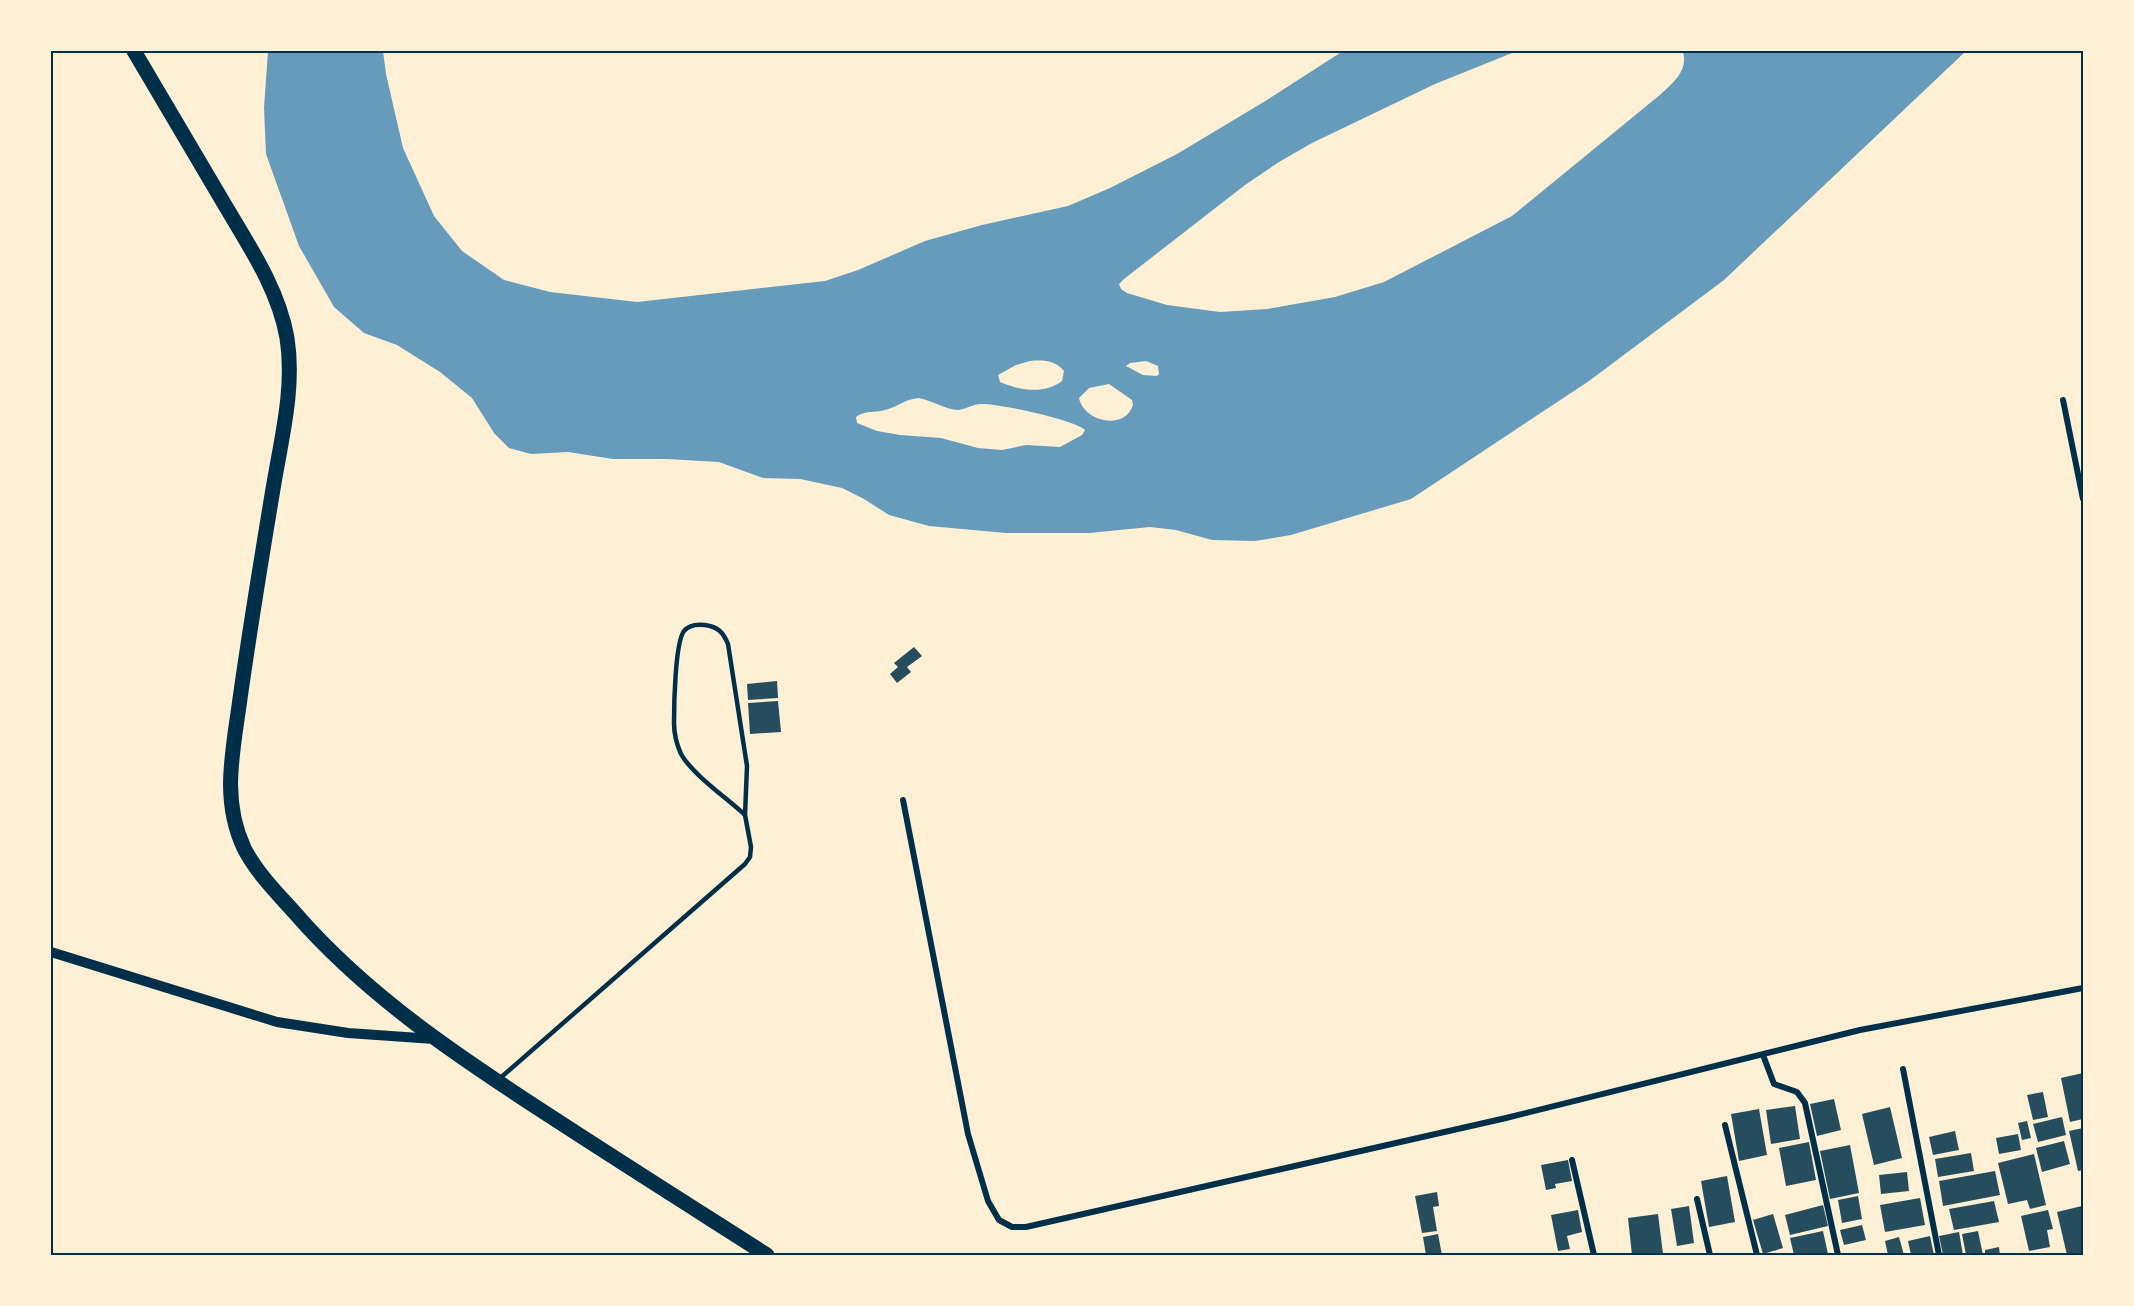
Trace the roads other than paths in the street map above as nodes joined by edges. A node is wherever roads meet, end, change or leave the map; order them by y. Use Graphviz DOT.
graph roads {
  1 [pos="134,51"];
  2 [pos="2063,400"];
  3 [pos="2083,499"];
  4 [pos="903,800"];
  5 [pos="745,815"];
  6 [pos="51,952"];
  7 [pos="2083,988"];
  8 [pos="434,1040"];
  9 [pos="1763,1055"];
  10 [pos="1903,1069"];
  11 [pos="496,1081"];
  12 [pos="1725,1125"];
  13 [pos="1572,1160"];
  14 [pos="1697,1199"];
  15 [pos="767,1255"];
  16 [pos="1594,1255"];
  17 [pos="1710,1255"];
  18 [pos="1757,1255"];
  19 [pos="1838,1255"];
  20 [pos="1939,1255"];
  1 -- 8 [label="main road"];
  2 -- 3 [label="street"];
  4 -- 9 [label="street"];
  5 -- 5 [label="lane"];
  5 -- 11 [label="lane"];
  6 -- 8 [label="street"];
  7 -- 9 [label="street"];
  8 -- 11 [label="main road"];
  9 -- 19 [label="street"];
  10 -- 20 [label="street"];
  11 -- 15 [label="main road"];
  12 -- 18 [label="street"];
  13 -- 16 [label="street"];
  14 -- 17 [label="street"];
}
